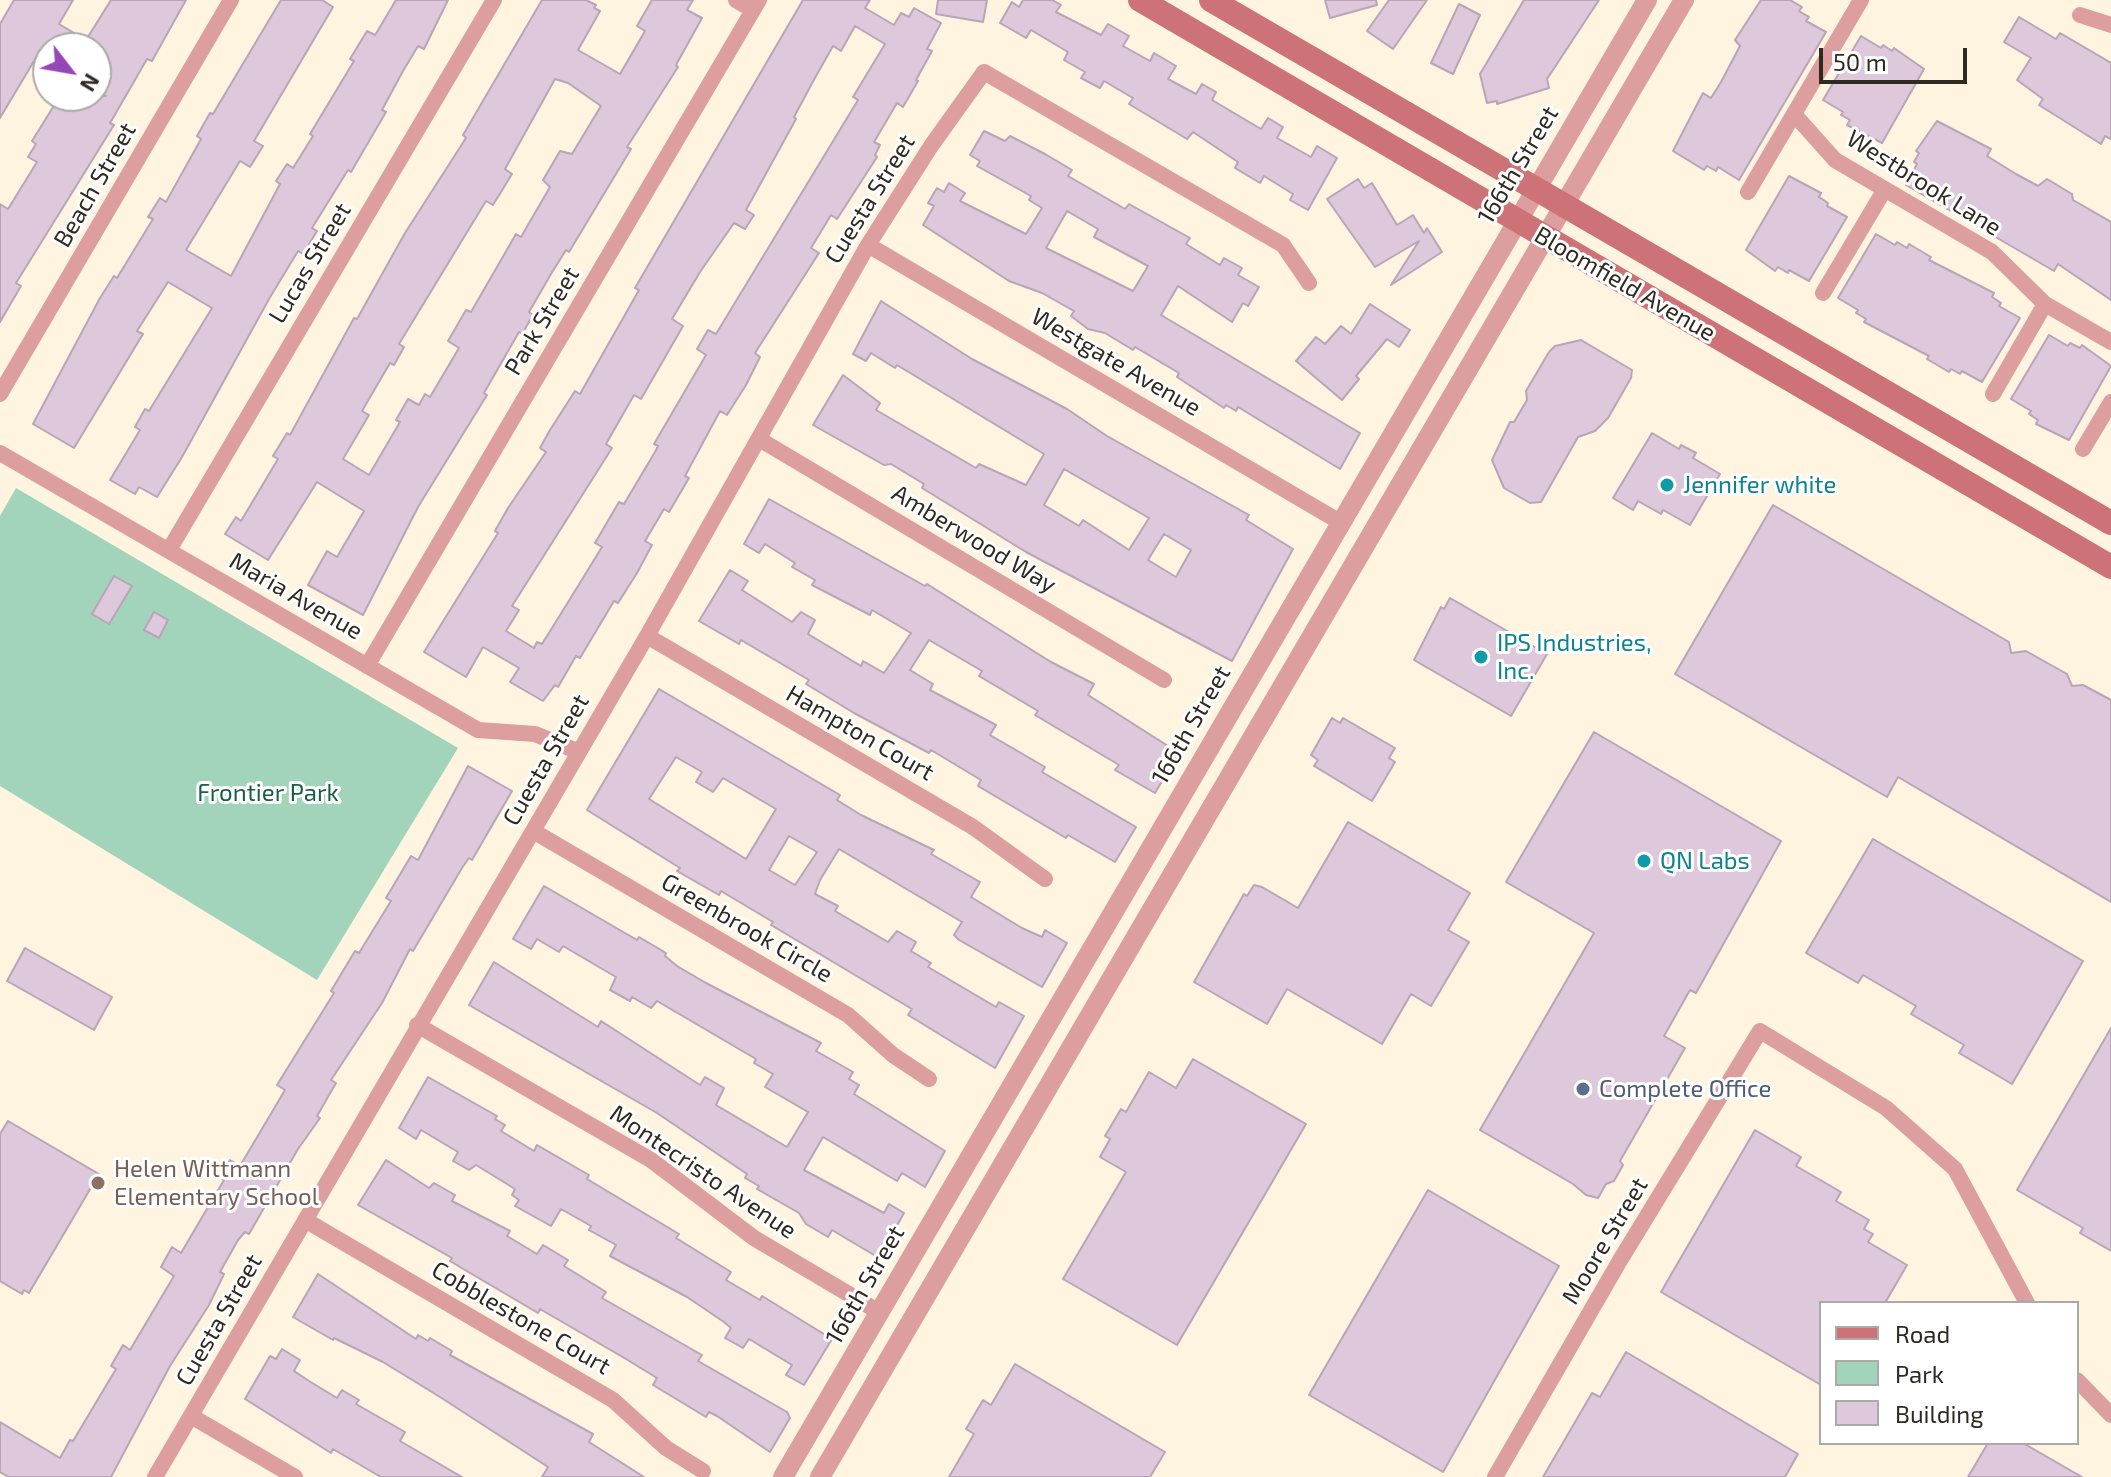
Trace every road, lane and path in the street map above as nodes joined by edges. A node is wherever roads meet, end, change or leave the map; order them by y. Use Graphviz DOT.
graph roads {
  1 [pos="231,0"];
  2 [pos="494,0"];
  3 [pos="736,0"];
  4 [pos="1140,0"];
  5 [pos="1211,0"];
  6 [pos="1647,0"];
  7 [pos="1684,0"];
  8 [pos="1861,0"];
  9 [pos="756,5"];
  10 [pos="2080,15"];
  11 [pos="2111,25"];
  12 [pos="1794,114"];
  13 [pos="1535,188"];
  14 [pos="1885,189"];
  15 [pos="1748,192"];
  16 [pos="1563,204"];
  17 [pos="1515,220"];
  18 [pos="1544,237"];
  19 [pos="868,245"];
  20 [pos="1309,283"];
  21 [pos="1823,293"];
  22 [pos="2045,304"];
  23 [pos="2111,342"];
  24 [pos="0,394"];
  25 [pos="1993,394"];
  26 [pos="2111,402"];
  27 [pos="759,439"];
  28 [pos="2083,449"];
  29 [pos="0,453"];
  30 [pos="1340,522"];
  31 [pos="2111,523"];
  32 [pos="1368,539"];
  33 [pos="169,550"];
  34 [pos="2111,567"];
  35 [pos="647,636"];
  36 [pos="367,666"];
  37 [pos="1164,680"];
  38 [pos="577,751"];
  39 [pos="533,831"];
  40 [pos="1045,879"];
  41 [pos="417,1025"];
  42 [pos="929,1079"];
  43 [pos="305,1220"];
  44 [pos="2026,1301"];
  45 [pos="879,1312"];
  46 [pos="907,1328"];
  47 [pos="2079,1382"];
  48 [pos="2111,1415"];
  49 [pos="191,1416"];
  50 [pos="703,1471"];
  51 [pos="155,1477"];
  52 [pos="295,1477"];
  53 [pos="783,1477"];
  54 [pos="820,1477"];
  55 [pos="1495,1477"];
  1 -- 24 [label="street, Beach Street"];
  2 -- 33 [label="street, Lucas Street"];
  3 -- 9 [label="street"];
  4 -- 17 [label="main road, Bloomfield Avenue"];
  5 -- 13 [label="main road, Bloomfield Avenue"];
  6 -- 13 [label="street, 166th Street"];
  7 -- 16 [label="street"];
  8 -- 12 [label="street"];
  9 -- 36 [label="street, Park Street"];
  10 -- 11 [label="street"];
  12 -- 14 [label="street, Westbrook Lane"];
  12 -- 15 [label="street"];
  13 -- 16 [label="main road, Bloomfield Avenue"];
  13 -- 17 [label="street, 166th Street"];
  14 -- 21 [label="street"];
  14 -- 22 [label="street, Westbrook Lane"];
  16 -- 18 [label="street"];
  16 -- 31 [label="main road, Bloomfield Avenue"];
  17 -- 18 [label="main road, Bloomfield Avenue"];
  17 -- 30 [label="street, 166th Street"];
  18 -- 32 [label="street"];
  18 -- 34 [label="main road, Bloomfield Avenue"];
  19 -- 20 [label="street, Cuesta Street"];
  19 -- 27 [label="street, Cuesta Street"];
  19 -- 30 [label="street, Westgate Avenue"];
  22 -- 23 [label="street, Westbrook Lane"];
  22 -- 25 [label="street"];
  26 -- 28 [label="street"];
  27 -- 35 [label="street, Cuesta Street"];
  27 -- 37 [label="street, Amberwood Way"];
  29 -- 33 [label="street, Maria Avenue"];
  30 -- 32 [label="street"];
  30 -- 45 [label="street, 166th Street"];
  32 -- 46 [label="street"];
  33 -- 36 [label="street, Maria Avenue"];
  35 -- 38 [label="street, Cuesta Street"];
  35 -- 40 [label="street, Hampton Court"];
  36 -- 38 [label="street, Maria Avenue"];
  38 -- 39 [label="street, Cuesta Street"];
  39 -- 41 [label="street, Cuesta Street"];
  39 -- 42 [label="street, Greenbrook Circle"];
  41 -- 43 [label="street, Cuesta Street"];
  41 -- 45 [label="street, Montecristo Avenue"];
  43 -- 49 [label="street, Cuesta Street"];
  43 -- 50 [label="street, Cobblestone Court"];
  44 -- 55 [label="street, Moore Street"];
  45 -- 46 [label="street"];
  45 -- 53 [label="street, 166th Street"];
  46 -- 54 [label="street"];
  47 -- 48 [label="street"];
  49 -- 51 [label="street, Cuesta Street"];
  49 -- 52 [label="street"];
}
